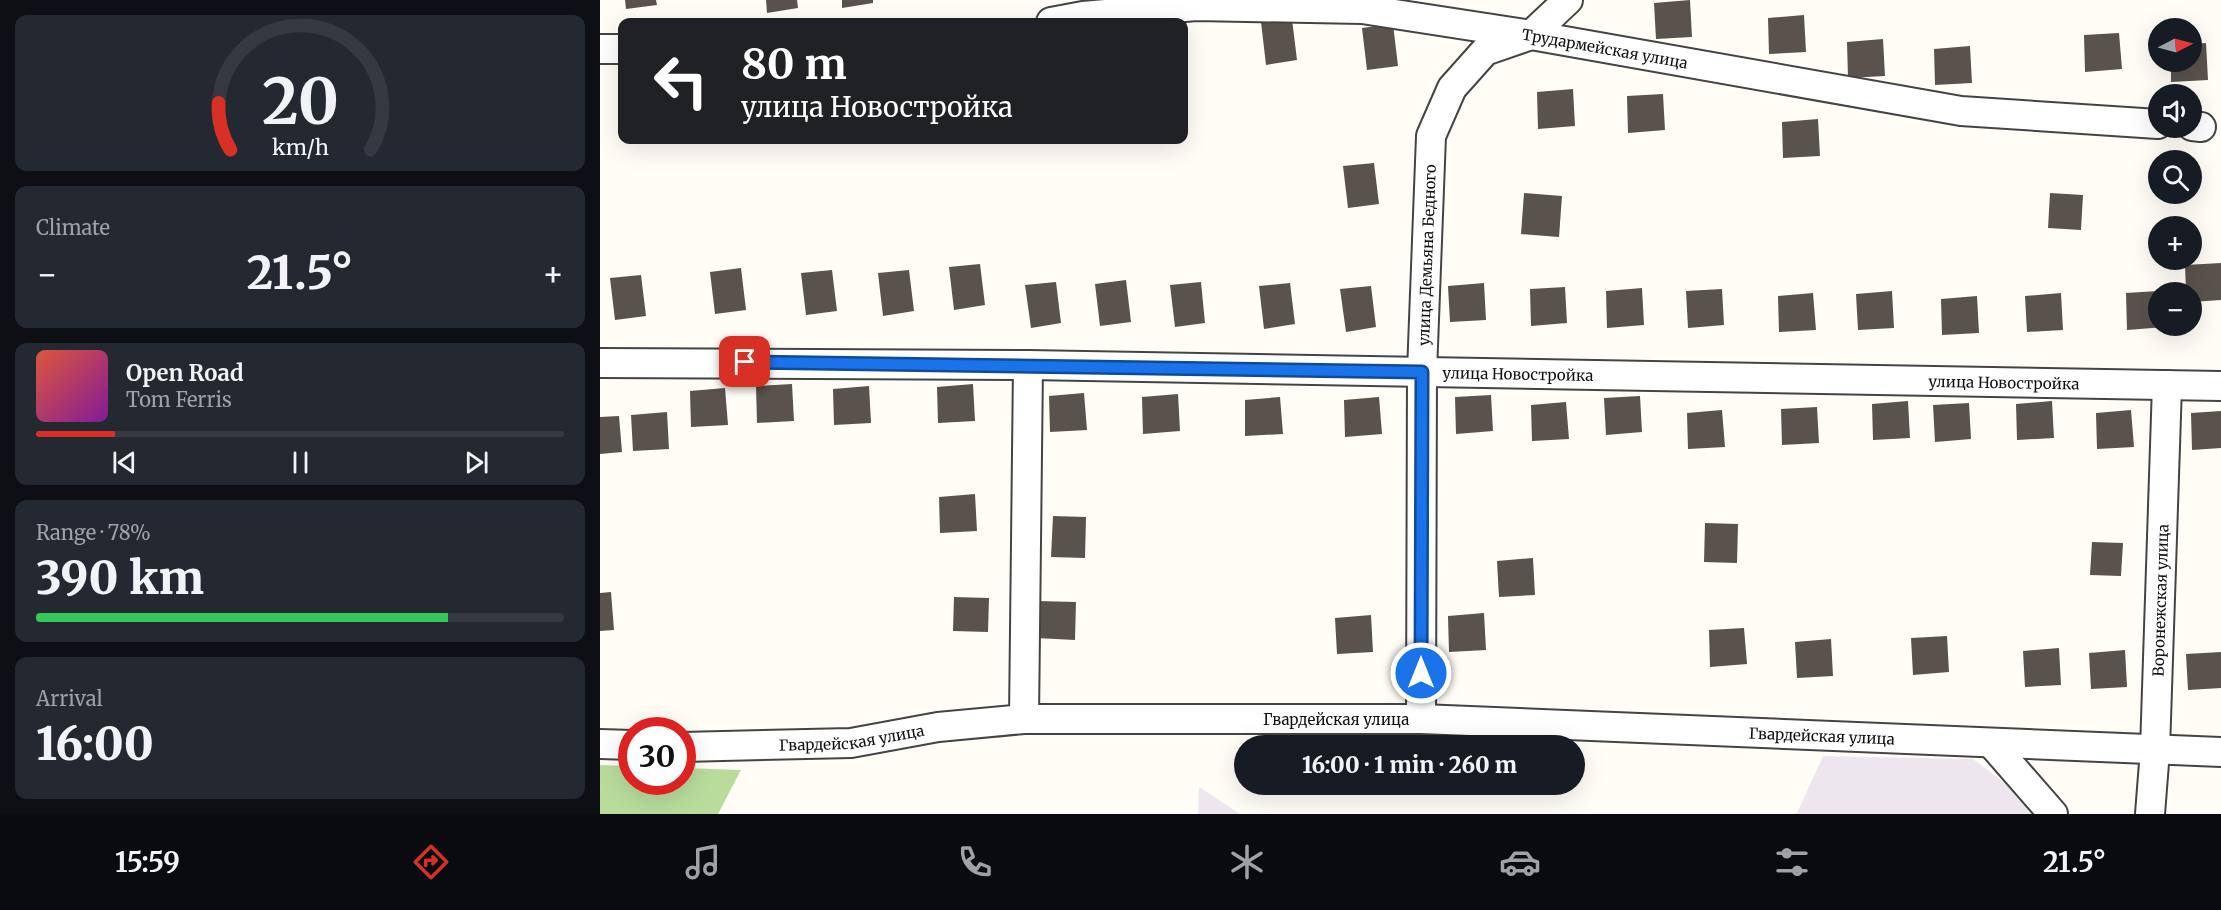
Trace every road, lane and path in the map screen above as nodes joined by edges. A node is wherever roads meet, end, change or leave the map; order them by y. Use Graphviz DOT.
graph roads {
  1 [pos="1568,0"];
  2 [pos="1072,18"];
  3 [pos="1531,35"];
  4 [pos="600,49"];
  5 [pos="618,49"];
  6 [pos="2148,123"];
  7 [pos="600,363"];
  8 [pos="1028,365"];
  9 [pos="1422,372"];
  10 [pos="2167,385"];
  11 [pos="2221,386"];
  12 [pos="1024,719"];
  13 [pos="1421,719"];
  14 [pos="600,744"];
  15 [pos="1992,744"];
  16 [pos="618,745"];
  17 [pos="696,747"];
  18 [pos="2156,750"];
  19 [pos="2221,752"];
  20 [pos="2053,814"];
  21 [pos="2150,814"];
  1 -- 3 [label="street, улица Демьяна Бедного"];
  2 -- 3 [label="street, Трудармейская улица"];
  3 -- 6 [label="street, Трудармейская улица"];
  3 -- 9 [label="street, улица Демьяна Бедного"];
  4 -- 5 [label="street"];
  7 -- 8 [label="street, улица Новостройка"];
  8 -- 9 [label="street, улица Новостройка"];
  8 -- 12 [label="street"];
  9 -- 10 [label="street, улица Новостройка"];
  9 -- 13 [label="street, улица Демьяна Бедного"];
  10 -- 11 [label="street, улица Новостройка"];
  10 -- 18 [label="street, Воронежская улица"];
  12 -- 13 [label="street, Гвардейская улица"];
  12 -- 17 [label="street, Гвардейская улица"];
  13 -- 15 [label="street, Гвардейская улица"];
  14 -- 16 [label="street"];
  15 -- 18 [label="street, Гвардейская улица"];
  15 -- 20 [label="street"];
  18 -- 19 [label="street, Гвардейская улица"];
  18 -- 21 [label="street, Воронежская улица"];
}
